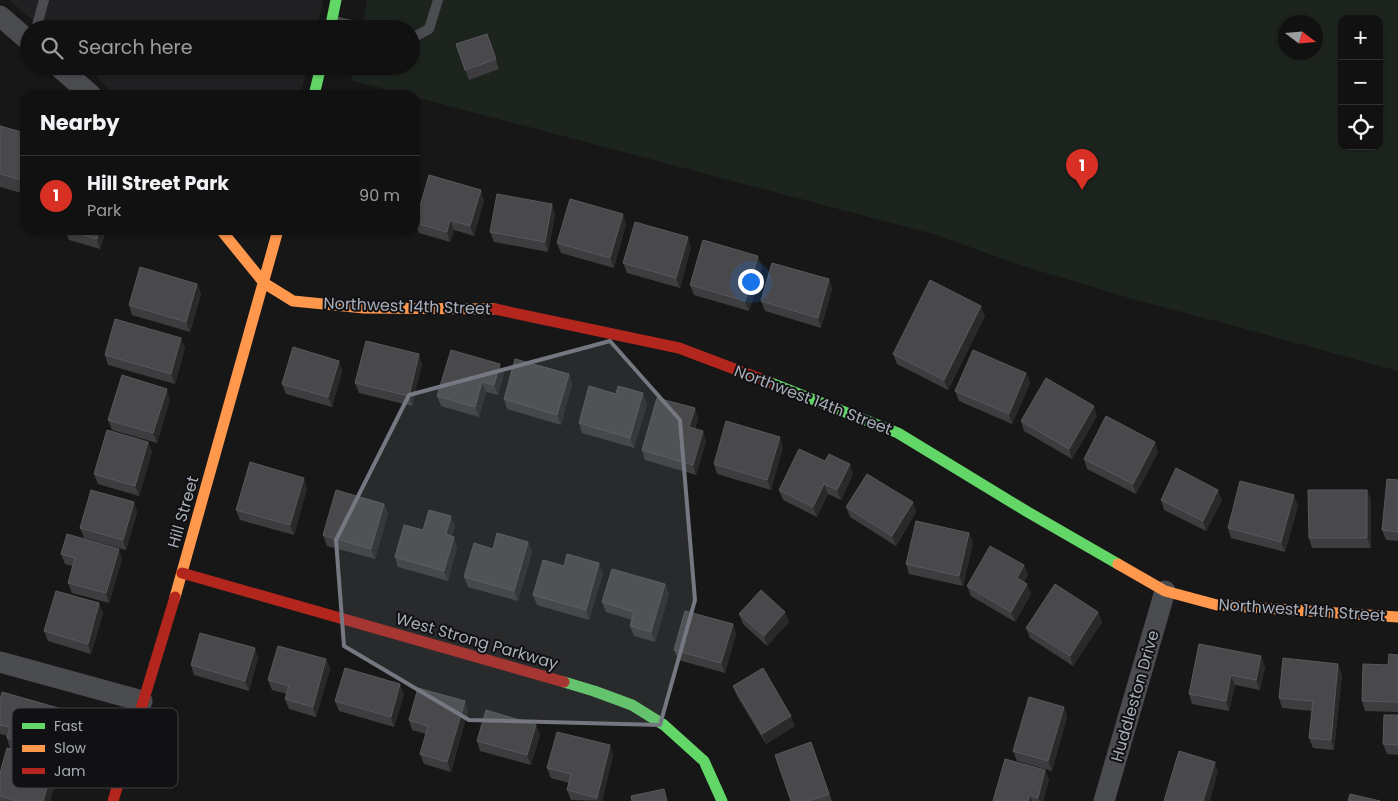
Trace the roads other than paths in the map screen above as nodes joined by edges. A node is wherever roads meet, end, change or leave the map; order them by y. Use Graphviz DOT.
graph roads {
  1 [pos="44,0"];
  2 [pos="336,0"];
  3 [pos="438,0"];
  4 [pos="0,16"];
  5 [pos="38,20"];
  6 [pos="332,20"];
  7 [pos="20,33"];
  8 [pos="420,34"];
  9 [pos="68,75"];
  10 [pos="319,75"];
  11 [pos="85,90"];
  12 [pos="315,90"];
  13 [pos="225,235"];
  14 [pos="277,235"];
  15 [pos="264,283"];
  16 [pos="182,573"];
  17 [pos="1165,591"];
  18 [pos="1398,617"];
  19 [pos="0,662"];
  20 [pos="142,701"];
  21 [pos="140,708"];
  22 [pos="117,788"];
  23 [pos="113,801"];
  24 [pos="722,801"];
  25 [pos="1104,801"];
  1 -- 5 [label="lane"];
  2 -- 6 [label="street"];
  3 -- 8 [label="lane"];
  4 -- 7 [label="street"];
  9 -- 11 [label="street"];
  10 -- 12 [label="street"];
  13 -- 15 [label="street, Northwest 14th Street"];
  14 -- 15 [label="street, Hill Street"];
  15 -- 16 [label="street, Hill Street"];
  15 -- 17 [label="street, Northwest 14th Street"];
  16 -- 20 [label="street, Hill Street"];
  16 -- 24 [label="street, West Strong Parkway"];
  17 -- 18 [label="street, Northwest 14th Street"];
  17 -- 25 [label="street, Huddleston Drive"];
  19 -- 20 [label="street"];
  20 -- 21 [label="street, Hill Street"];
  22 -- 23 [label="street, Hill Street"];
}
